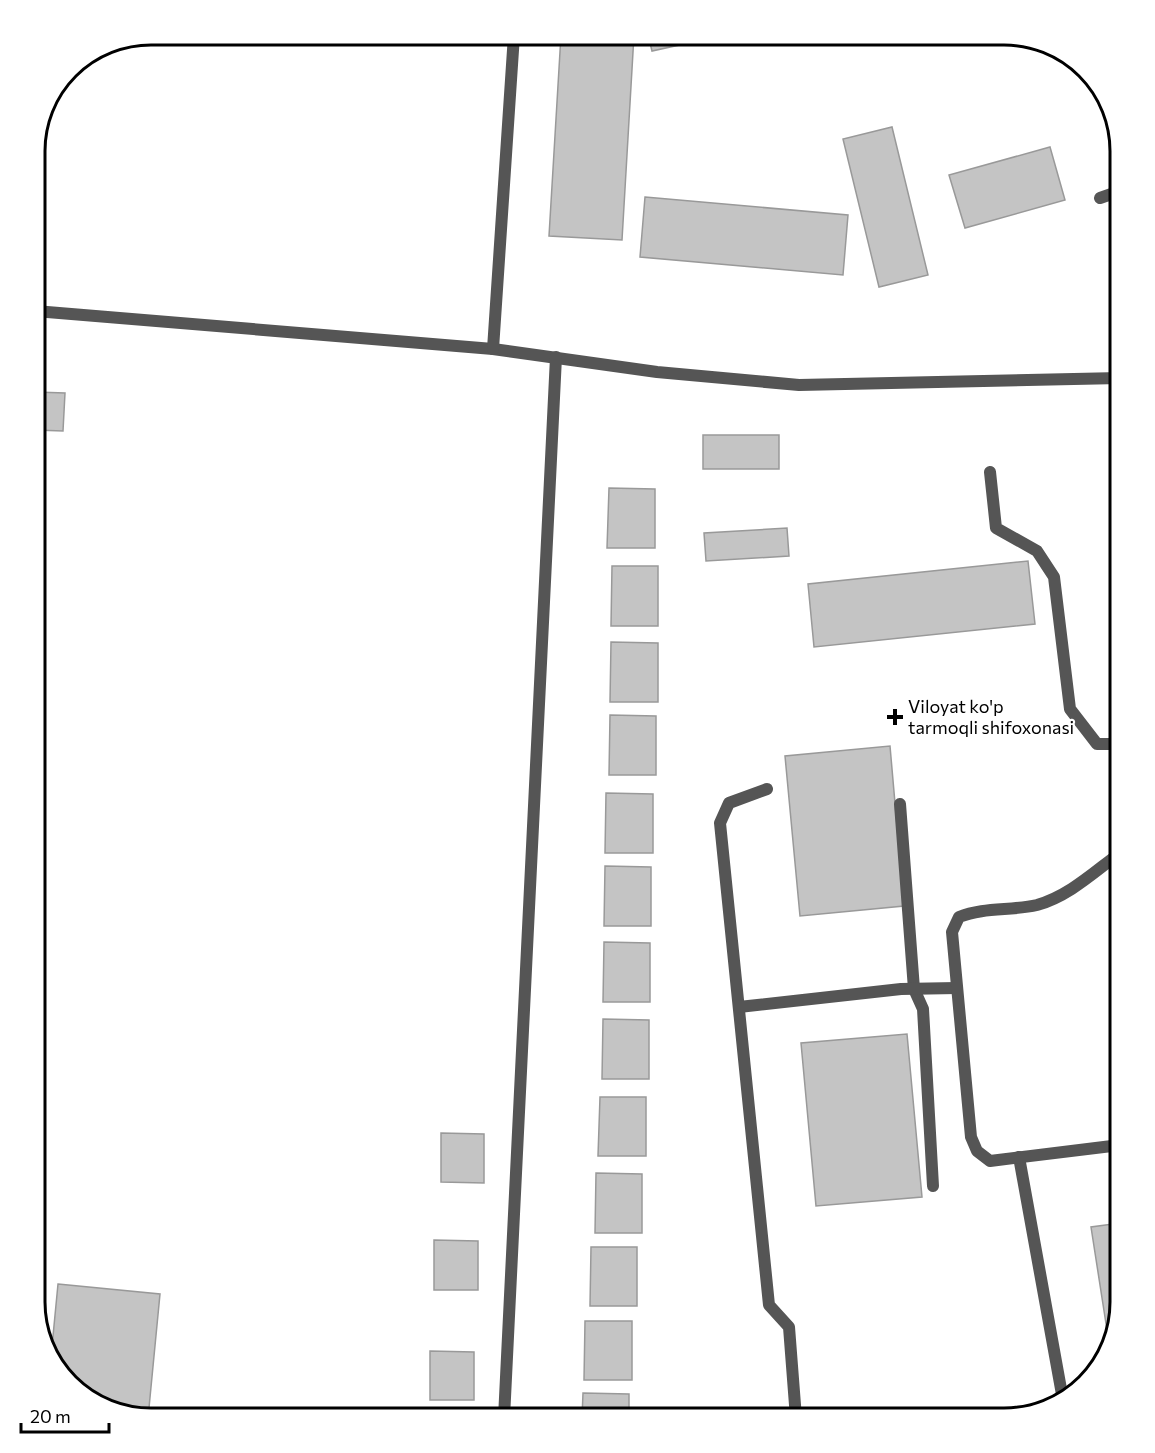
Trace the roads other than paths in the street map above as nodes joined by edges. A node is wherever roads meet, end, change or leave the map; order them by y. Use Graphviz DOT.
graph roads {
  1 [pos="513,45"];
  2 [pos="1110,194"];
  3 [pos="1100,198"];
  4 [pos="45,312"];
  5 [pos="493,349"];
  6 [pos="556,357"];
  7 [pos="1110,378"];
  8 [pos="990,472"];
  9 [pos="1110,744"];
  10 [pos="767,789"];
  11 [pos="900,804"];
  12 [pos="1110,861"];
  13 [pos="957,988"];
  14 [pos="914,989"];
  15 [pos="739,1007"];
  16 [pos="1110,1146"];
  17 [pos="1019,1157"];
  18 [pos="933,1186"];
  19 [pos="1061,1391"];
  20 [pos="505,1408"];
  21 [pos="795,1408"];
  1 -- 5 [label="street"];
  2 -- 3 [label="street"];
  4 -- 5 [label="street"];
  5 -- 6 [label="street"];
  6 -- 7 [label="street"];
  6 -- 20 [label="street"];
  8 -- 9 [label="street"];
  10 -- 15 [label="street"];
  11 -- 14 [label="street"];
  12 -- 13 [label="street"];
  13 -- 14 [label="street"];
  13 -- 17 [label="street"];
  14 -- 15 [label="street"];
  14 -- 18 [label="street"];
  15 -- 21 [label="street"];
  16 -- 17 [label="street"];
  17 -- 19 [label="street"];
}
